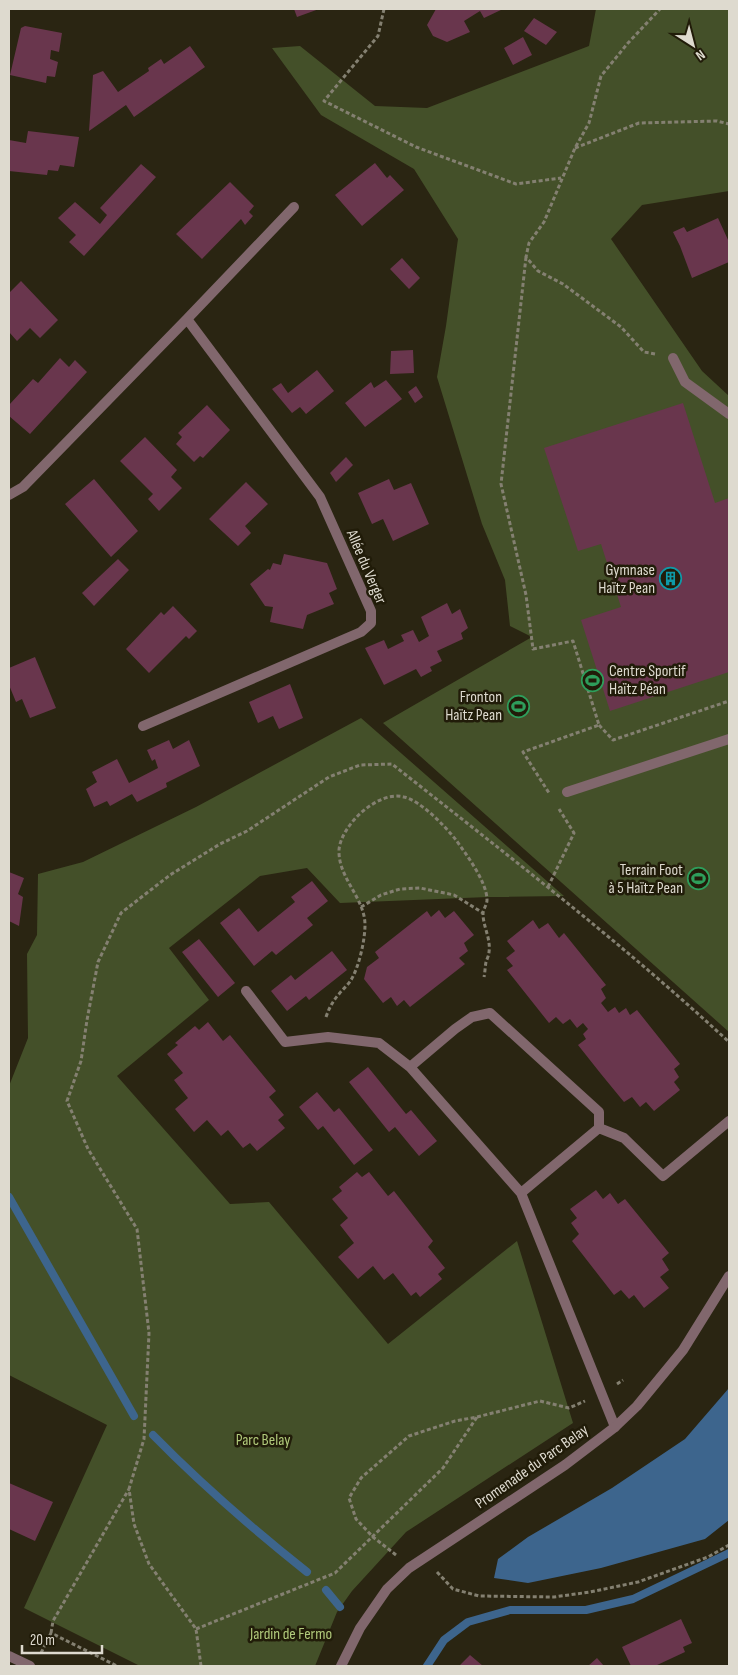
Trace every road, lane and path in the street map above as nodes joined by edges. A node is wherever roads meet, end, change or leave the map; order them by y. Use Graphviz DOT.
graph roads {
  1 [pos="384,9"];
  2 [pos="660,9"];
  3 [pos="729,124"];
  4 [pos="575,148"];
  5 [pos="562,178"];
  6 [pos="294,207"];
  7 [pos="526,257"];
  8 [pos="186,319"];
  9 [pos="672,358"];
  10 [pos="729,414"];
  11 [pos="9,496"];
  12 [pos="729,701"];
  13 [pos="599,725"];
  14 [pos="143,726"];
  15 [pos="729,739"];
  16 [pos="567,792"];
  17 [pos="554,800"];
  18 [pos="559,808"];
  19 [pos="548,887"];
  20 [pos="361,907"];
  21 [pos="483,913"];
  22 [pos="484,978"];
  23 [pos="246,991"];
  24 [pos="326,1017"];
  25 [pos="729,1042"];
  26 [pos="410,1067"];
  27 [pos="729,1121"];
  28 [pos="599,1128"];
  29 [pos="521,1193"];
  30 [pos="729,1276"];
  31 [pos="569,1408"];
  32 [pos="477,1417"];
  33 [pos="615,1427"];
  34 [pos="129,1489"];
  35 [pos="373,1537"];
  36 [pos="729,1545"];
  37 [pos="409,1568"];
  38 [pos="437,1571"];
  39 [pos="196,1629"];
  40 [pos="50,1633"];
  41 [pos="9,1656"];
  42 [pos="40,1656"];
  43 [pos="30,1666"];
  44 [pos="117,1666"];
  45 [pos="201,1666"];
  46 [pos="341,1666"];
  1 -- 5 [label="path"];
  2 -- 4 [label="path"];
  3 -- 4 [label="path"];
  4 -- 5 [label="path"];
  5 -- 7 [label="path"];
  6 -- 8 [label="street"];
  7 -- 9 [label="path"];
  7 -- 13 [label="path"];
  8 -- 11 [label="street"];
  8 -- 14 [label="street, Allée du Verger"];
  9 -- 10 [label="street"];
  12 -- 13 [label="path"];
  13 -- 17 [label="path"];
  15 -- 16 [label="street"];
  18 -- 19 [label="path"];
  19 -- 25 [label="path"];
  19 -- 34 [label="path"];
  20 -- 21 [label="path"];
  20 -- 21 [label="path"];
  20 -- 24 [label="path"];
  21 -- 22 [label="path"];
  23 -- 26 [label="street"];
  26 -- 28 [label="street"];
  26 -- 29 [label="street"];
  27 -- 28 [label="street"];
  28 -- 29 [label="street"];
  29 -- 33 [label="street"];
  30 -- 33 [label="street, Promenade du Parc Belay"];
  31 -- 32 [label="path"];
  32 -- 35 [label="path"];
  32 -- 35 [label="path"];
  33 -- 37 [label="street, Promenade du Parc Belay"];
  34 -- 39 [label="path"];
  34 -- 40 [label="path"];
  35 -- 37 [label="path"];
  35 -- 39 [label="path"];
  36 -- 38 [label="path"];
  37 -- 46 [label="street, Promenade du Parc Belay"];
  39 -- 45 [label="path"];
  40 -- 42 [label="path"];
  40 -- 44 [label="path"];
  41 -- 43 [label="street"];
}
